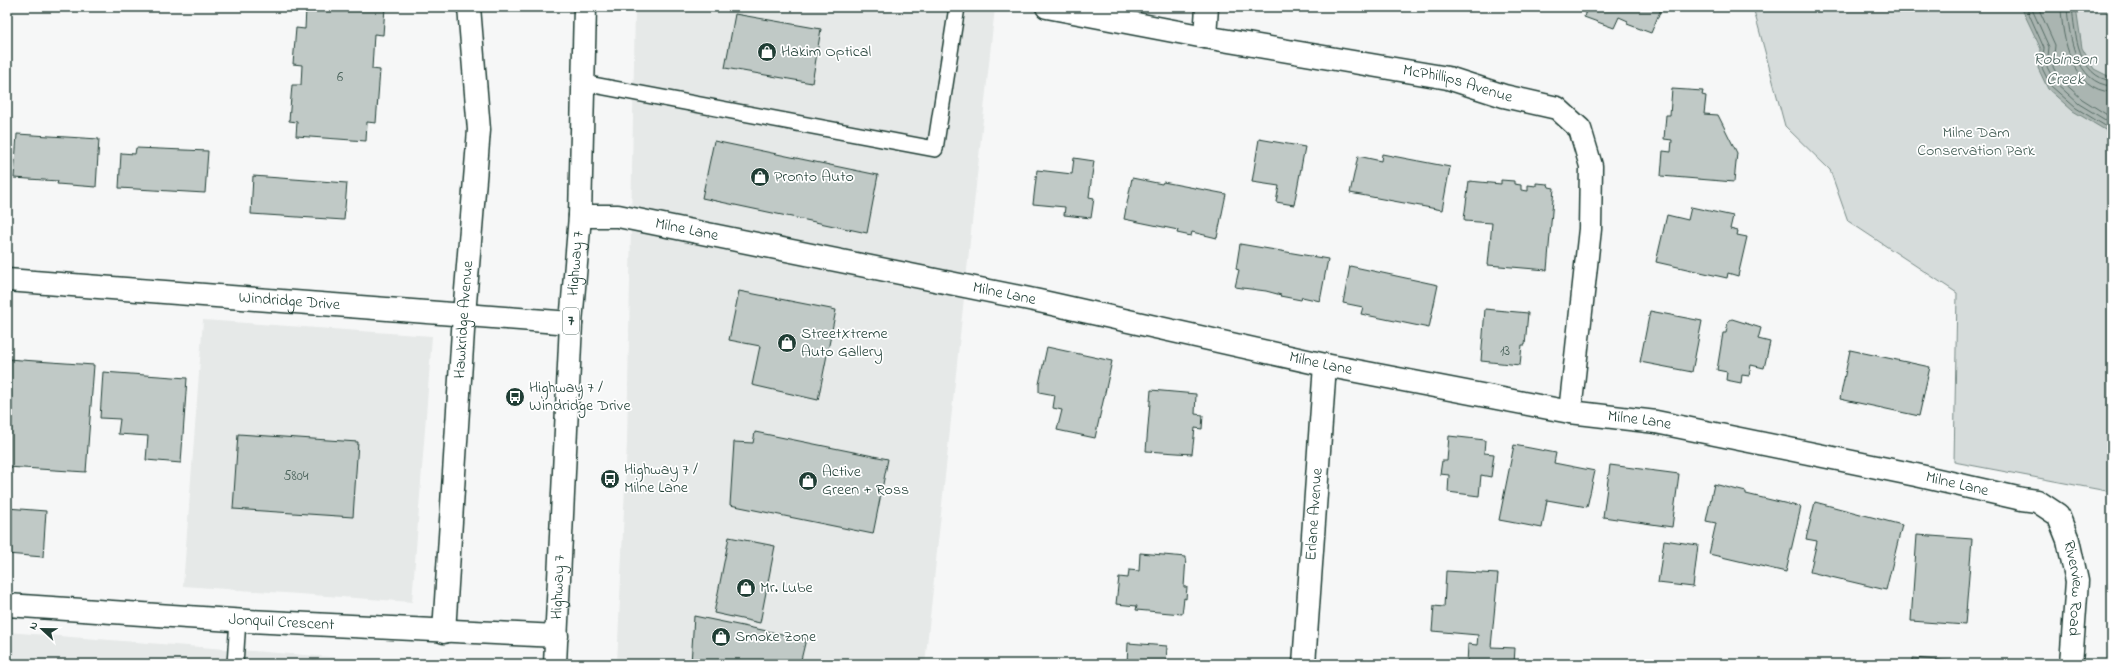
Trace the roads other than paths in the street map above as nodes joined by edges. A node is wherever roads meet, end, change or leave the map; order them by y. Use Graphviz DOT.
graph roads {
  1 [pos="469,7"];
  2 [pos="585,7"];
  3 [pos="958,7"];
  4 [pos="1047,7"];
  5 [pos="1207,7"];
  6 [pos="1205,37"];
  7 [pos="583,83"];
  8 [pos="580,216"];
  9 [pos="7,280"];
  10 [pos="464,315"];
  11 [pos="571,323"];
  12 [pos="1325,365"];
  13 [pos="1570,412"];
  14 [pos="2058,514"];
  15 [pos="7,605"];
  16 [pos="238,620"];
  17 [pos="444,632"];
  18 [pos="557,636"];
  19 [pos="235,664"];
  20 [pos="555,664"];
  21 [pos="1304,664"];
  22 [pos="2071,664"];
  1 -- 10 [label="street, Hawkridge Avenue"];
  2 -- 7 [label="street, Highway 7 / 7"];
  3 -- 7 [label="lane"];
  4 -- 6 [label="street, McPhillips Avenue"];
  5 -- 6 [label="street"];
  6 -- 13 [label="street, McPhillips Avenue"];
  7 -- 8 [label="street, Highway 7 / 7"];
  8 -- 11 [label="street, Highway 7 / 7"];
  8 -- 12 [label="street, Milne Lane"];
  9 -- 10 [label="street, Windridge Drive"];
  10 -- 11 [label="street, Windridge Drive"];
  10 -- 17 [label="street, Hawkridge Avenue"];
  11 -- 18 [label="street, Highway 7 / 7"];
  12 -- 13 [label="street, Milne Lane"];
  12 -- 21 [label="street, Erlane Avenue"];
  13 -- 14 [label="street, Milne Lane"];
  14 -- 22 [label="street, Riverview Road"];
  15 -- 16 [label="street, Jonquil Crescent"];
  16 -- 17 [label="street, Jonquil Crescent"];
  16 -- 19 [label="lane"];
  17 -- 18 [label="street, Jonquil Crescent"];
  18 -- 20 [label="street, Highway 7 / 7"];
}
